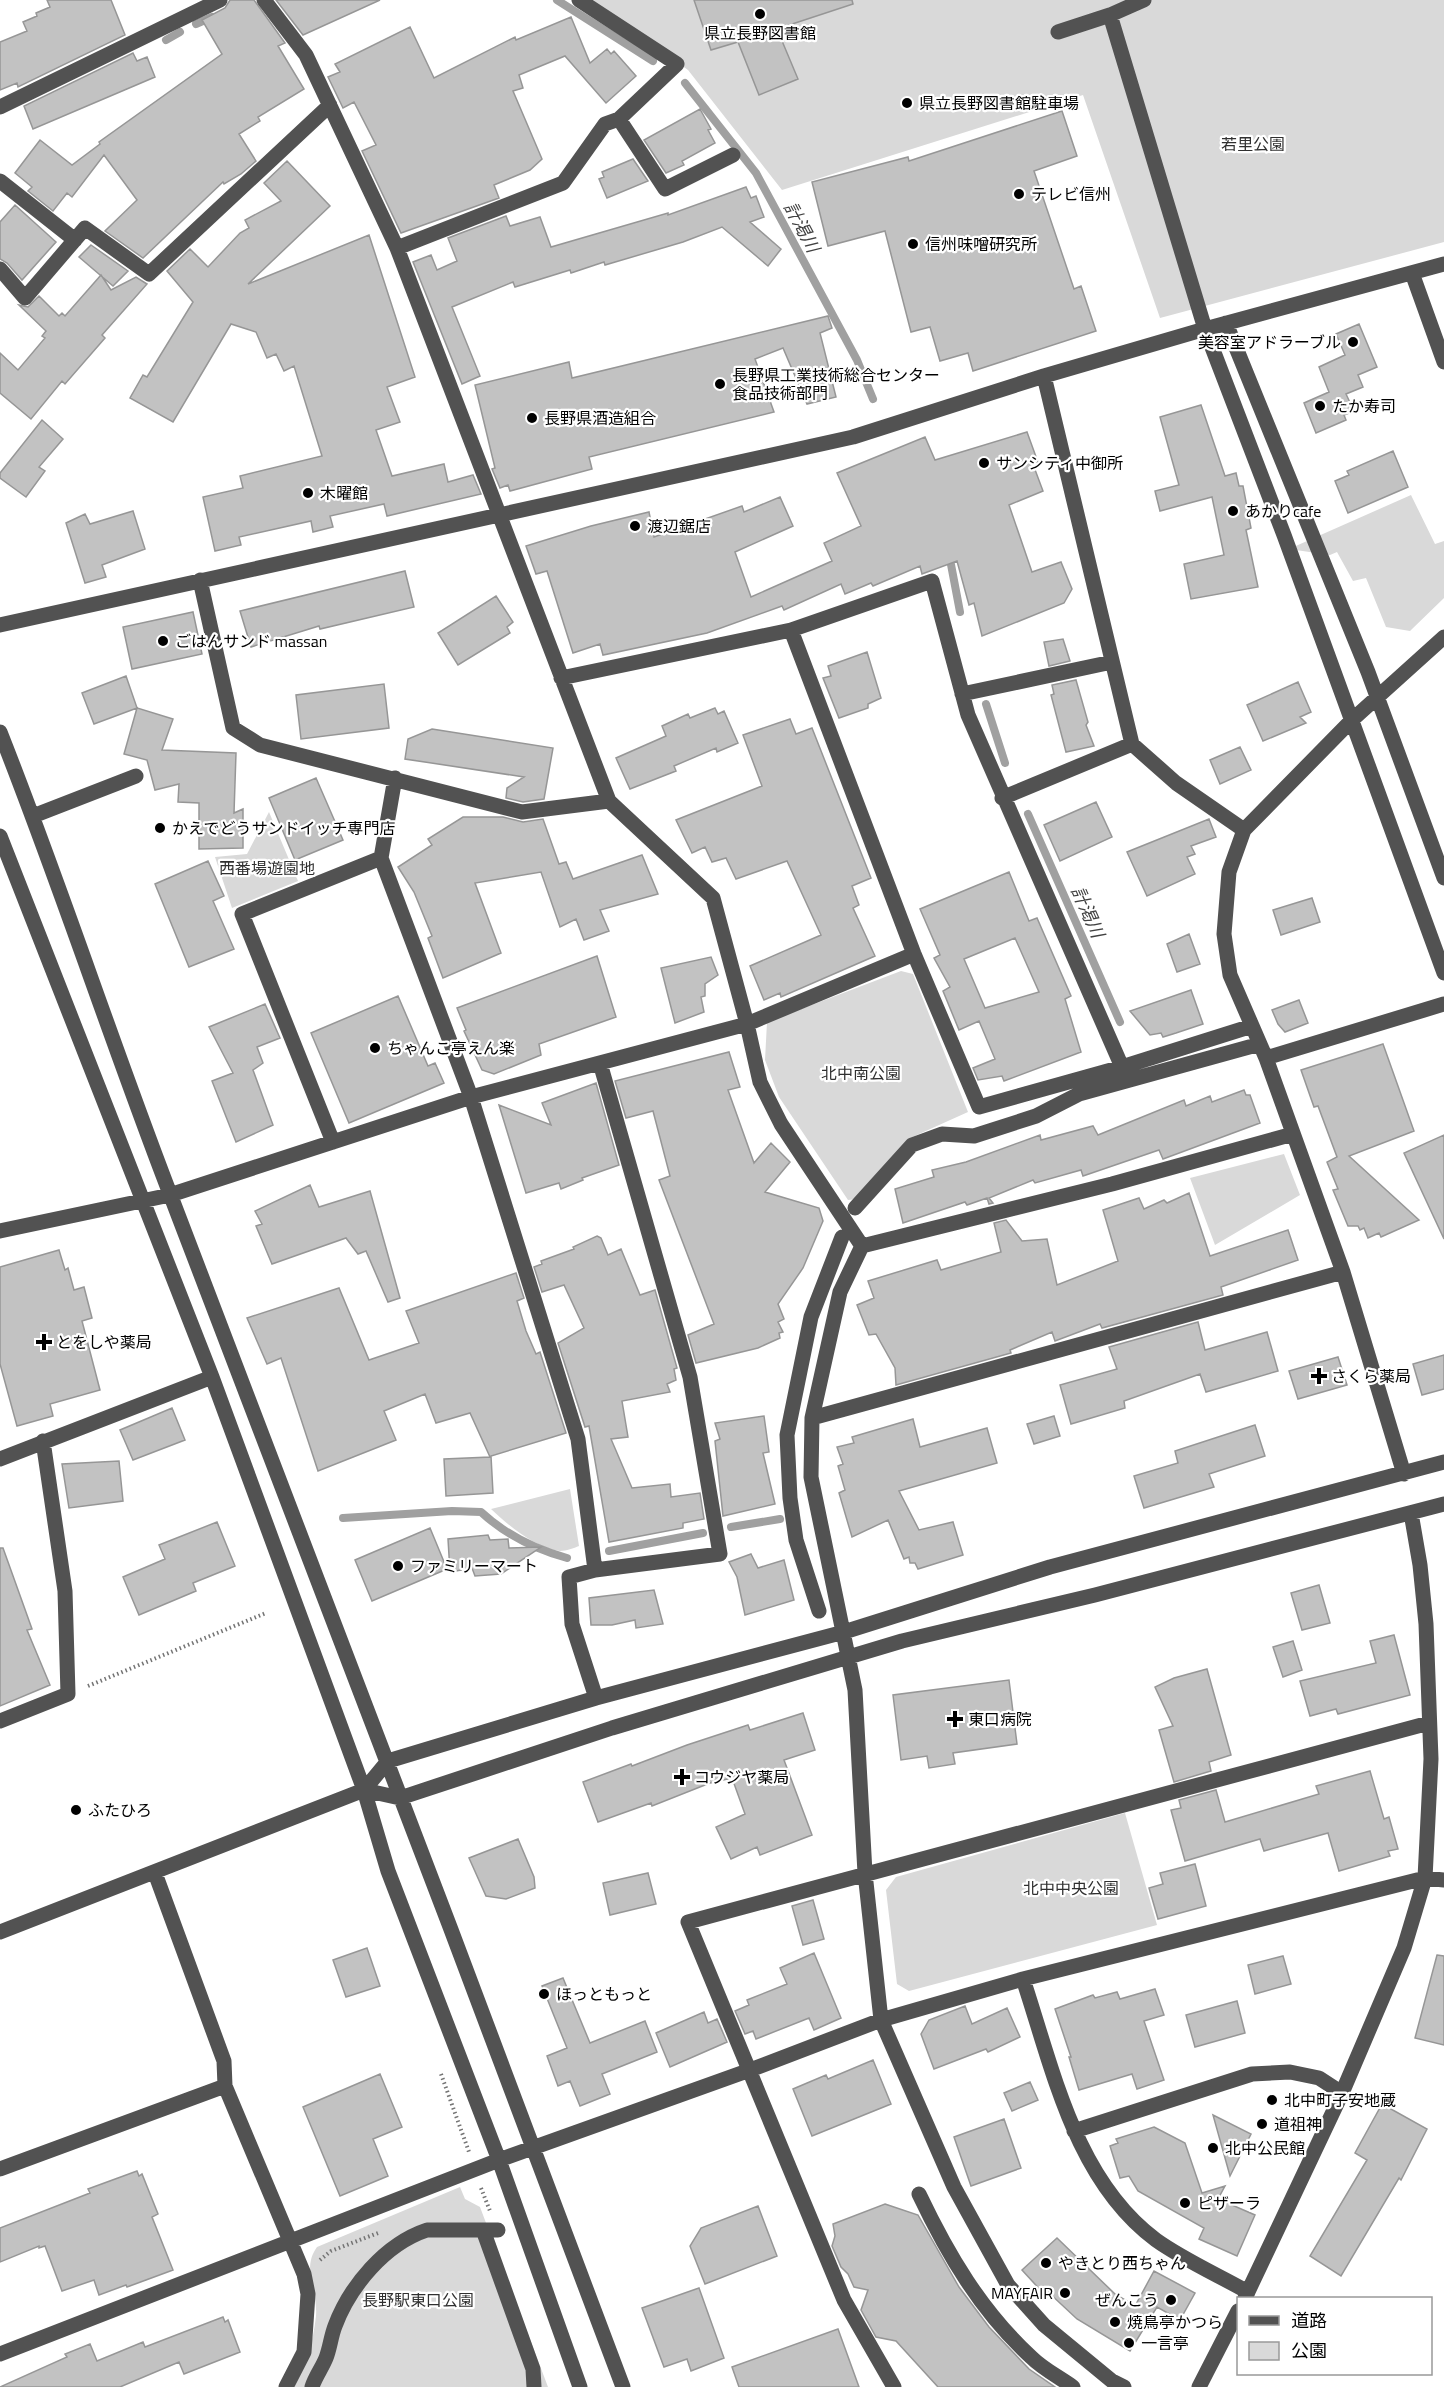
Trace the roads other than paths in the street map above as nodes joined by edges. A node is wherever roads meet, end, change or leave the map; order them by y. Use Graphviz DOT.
graph roads {
  1 [pos="220,0"];
  2 [pos="264,0"];
  3 [pos="579,0"];
  4 [pos="1144,0"];
  5 [pos="1110,15"];
  6 [pos="1058,32"];
  7 [pos="330,105"];
  8 [pos="0,107"];
  9 [pos="619,119"];
  10 [pos="733,155"];
  11 [pos="0,181"];
  12 [pos="75,240"];
  13 [pos="397,248"];
  14 [pos="1444,264"];
  15 [pos="0,269"];
  16 [pos="1412,273"];
  17 [pos="1227,323"];
  18 [pos="1205,329"];
  19 [pos="1444,362"];
  20 [pos="1044,376"];
  21 [pos="500,516"];
  22 [pos="200,580"];
  23 [pos="0,625"];
  24 [pos="791,630"];
  25 [pos="1444,637"];
  26 [pos="1112,662"];
  27 [pos="561,678"];
  28 [pos="962,694"];
  29 [pos="1378,698"];
  30 [pos="1352,720"];
  31 [pos="0,732"];
  32 [pos="1132,744"];
  33 [pos="136,776"];
  34 [pos="395,778"];
  35 [pos="1002,798"];
  36 [pos="609,801"];
  37 [pos="33,816"];
  38 [pos="1244,830"];
  39 [pos="0,836"];
  40 [pos="381,858"];
  41 [pos="1444,878"];
  42 [pos="914,954"];
  43 [pos="1444,972"];
  44 [pos="1444,1004"];
  45 [pos="747,1024"];
  46 [pos="1252,1026"];
  47 [pos="1263,1051"];
  48 [pos="600,1063"];
  49 [pos="1122,1067"];
  50 [pos="471,1097"];
  51 [pos="1293,1134"];
  52 [pos="333,1142"];
  53 [pos="170,1195"];
  54 [pos="144,1201"];
  55 [pos="855,1208"];
  56 [pos="0,1231"];
  57 [pos="842,1238"];
  58 [pos="862,1246"];
  59 [pos="1343,1272"];
  60 [pos="212,1377"];
  61 [pos="812,1418"];
  62 [pos="43,1441"];
  63 [pos="0,1459"];
  64 [pos="1444,1462"];
  65 [pos="1404,1474"];
  66 [pos="1444,1504"];
  67 [pos="1411,1513"];
  68 [pos="595,1570"];
  69 [pos="819,1611"];
  70 [pos="844,1632"];
  71 [pos="850,1658"];
  72 [pos="596,1698"];
  73 [pos="0,1721"];
  74 [pos="1429,1723"];
  75 [pos="388,1761"];
  76 [pos="364,1791"];
  77 [pos="400,1798"];
  78 [pos="155,1873"];
  79 [pos="865,1873"];
  80 [pos="1425,1878"];
  81 [pos="1444,1880"];
  82 [pos="0,1932"];
  83 [pos="1023,1979"];
  84 [pos="881,2020"];
  85 [pos="750,2070"];
  86 [pos="225,2086"];
  87 [pos="1342,2093"];
  88 [pos="1074,2131"];
  89 [pos="534,2148"];
  90 [pos="498,2160"];
  91 [pos="0,2169"];
  92 [pos="919,2194"];
  93 [pos="289,2242"];
  94 [pos="1247,2295"];
  95 [pos="1237,2315"];
  96 [pos="0,2354"];
  97 [pos="286,2387"];
  98 [pos="312,2387"];
  99 [pos="534,2387"];
  100 [pos="580,2387"];
  101 [pos="623,2387"];
  102 [pos="894,2387"];
  103 [pos="1073,2387"];
  104 [pos="1124,2387"];
  105 [pos="1199,2387"];
  1 -- 8 [label="street"];
  2 -- 7 [label="street"];
  3 -- 9 [label="street"];
  4 -- 5 [label="street"];
  5 -- 6 [label="street"];
  5 -- 18 [label="street"];
  7 -- 12 [label="street"];
  7 -- 13 [label="street"];
  9 -- 10 [label="street"];
  9 -- 13 [label="street"];
  11 -- 12 [label="street"];
  12 -- 15 [label="street"];
  13 -- 21 [label="street"];
  14 -- 16 [label="street"];
  16 -- 17 [label="street"];
  16 -- 19 [label="street"];
  17 -- 18 [label="street"];
  17 -- 29 [label="street"];
  18 -- 20 [label="street"];
  18 -- 30 [label="street"];
  20 -- 21 [label="street"];
  20 -- 26 [label="street"];
  21 -- 22 [label="street"];
  21 -- 27 [label="street"];
  22 -- 23 [label="street"];
  22 -- 34 [label="street"];
  24 -- 27 [label="street"];
  24 -- 28 [label="street"];
  24 -- 42 [label="street"];
  25 -- 29 [label="street"];
  26 -- 28 [label="street"];
  26 -- 32 [label="street"];
  27 -- 36 [label="street"];
  28 -- 35 [label="street"];
  29 -- 30 [label="street"];
  29 -- 41 [label="street"];
  30 -- 38 [label="street"];
  30 -- 43 [label="street"];
  31 -- 37 [label="street"];
  32 -- 35 [label="street"];
  32 -- 38 [label="street"];
  33 -- 37 [label="street"];
  34 -- 36 [label="street"];
  34 -- 40 [label="street"];
  35 -- 49 [label="street"];
  36 -- 45 [label="street"];
  37 -- 53 [label="street"];
  38 -- 46 [label="street"];
  39 -- 54 [label="street"];
  40 -- 50 [label="street"];
  40 -- 52 [label="street"];
  42 -- 45 [label="street"];
  42 -- 49 [label="street"];
  44 -- 47 [label="street"];
  45 -- 48 [label="street"];
  45 -- 58 [label="street"];
  46 -- 47 [label="street"];
  46 -- 49 [label="street"];
  47 -- 51 [label="street"];
  47 -- 55 [label="street"];
  48 -- 50 [label="street"];
  48 -- 68 [label="street"];
  50 -- 52 [label="street"];
  50 -- 68 [label="street"];
  51 -- 58 [label="street"];
  51 -- 59 [label="street"];
  52 -- 53 [label="street"];
  53 -- 54 [label="street"];
  53 -- 75 [label="street"];
  54 -- 56 [label="street"];
  54 -- 60 [label="street"];
  57 -- 69 [label="street"];
  58 -- 61 [label="street"];
  59 -- 61 [label="street"];
  59 -- 65 [label="street"];
  60 -- 62 [label="street"];
  60 -- 76 [label="street"];
  61 -- 70 [label="street"];
  62 -- 63 [label="street"];
  62 -- 73 [label="street"];
  64 -- 65 [label="street"];
  65 -- 70 [label="street"];
  66 -- 67 [label="street"];
  67 -- 71 [label="street"];
  67 -- 74 [label="street"];
  68 -- 72 [label="street"];
  70 -- 71 [label="street"];
  70 -- 72 [label="street"];
  71 -- 77 [label="street"];
  71 -- 79 [label="street"];
  72 -- 75 [label="street"];
  74 -- 79 [label="street"];
  74 -- 80 [label="street"];
  75 -- 76 [label="street"];
  75 -- 77 [label="street"];
  76 -- 77 [label="street"];
  76 -- 78 [label="street"];
  76 -- 90 [label="street"];
  77 -- 89 [label="street"];
  78 -- 82 [label="street"];
  78 -- 86 [label="street"];
  79 -- 84 [label="street"];
  79 -- 85 [label="street"];
  80 -- 81 [label="street"];
  80 -- 83 [label="street"];
  80 -- 87 [label="street"];
  83 -- 84 [label="street"];
  83 -- 88 [label="street"];
  84 -- 85 [label="street"];
  84 -- 104 [label="street"];
  85 -- 89 [label="street"];
  85 -- 102 [label="street"];
  86 -- 91 [label="street"];
  86 -- 93 [label="street"];
  87 -- 88 [label="street"];
  87 -- 94 [label="street"];
  88 -- 94 [label="street"];
  89 -- 90 [label="street"];
  89 -- 101 [label="street"];
  90 -- 93 [label="street"];
  90 -- 100 [label="street"];
  92 -- 103 [label="street"];
  93 -- 96 [label="street"];
  93 -- 97 [label="street"];
  95 -- 105 [label="street"];
  98 -- 99 [label="street"];
}
